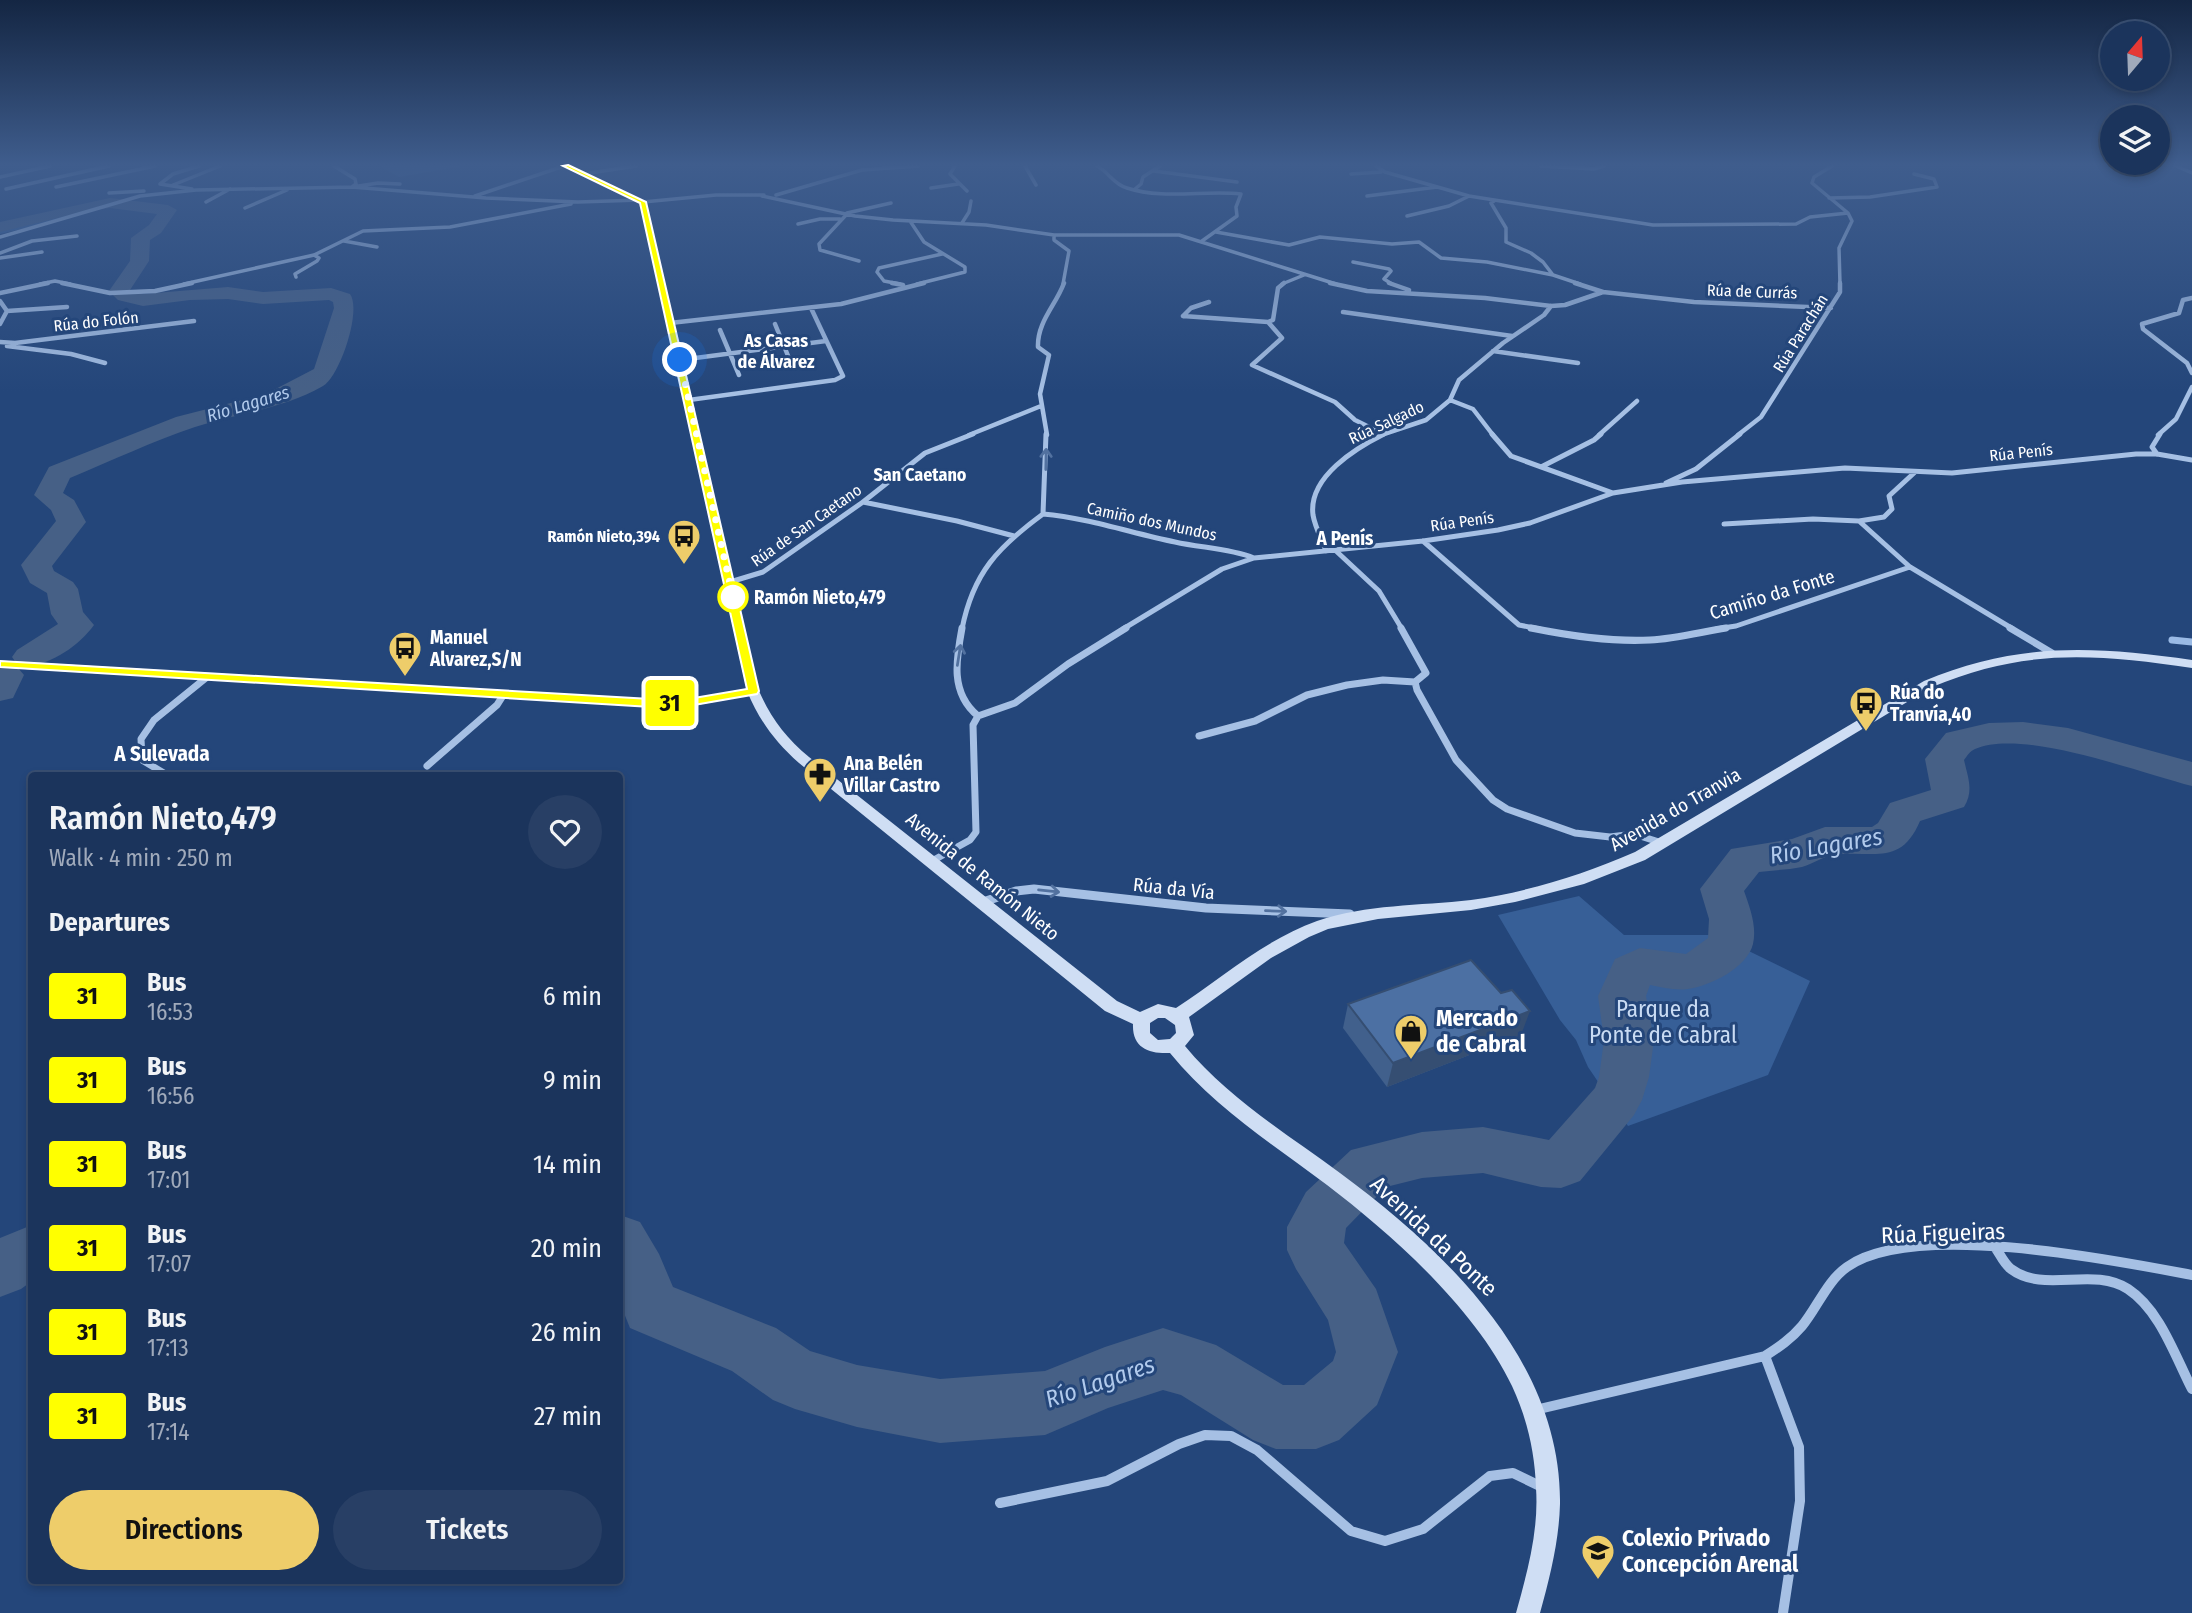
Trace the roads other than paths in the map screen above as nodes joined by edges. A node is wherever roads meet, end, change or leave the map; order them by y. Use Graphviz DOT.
graph roads {
  1 [pos="31,241"];
  2 [pos="343,241"];
  3 [pos="345,241"];
  4 [pos="651,241"];
  5 [pos="821,241"];
  6 [pos="926,241"];
  7 [pos="1056,241"];
  8 [pos="1202,241"];
  9 [pos="1268,241"];
  10 [pos="1303,241"];
  11 [pos="1364,241"];
  12 [pos="1506,241"];
  13 [pos="1842,241"];
  14 [pos="377,247"];
  15 [pos="43,252"];
  16 [pos="942,254"];
  17 [pos="0,255"];
  18 [pos="314,255"];
  19 [pos="859,261"];
  20 [pos="1353,262"];
  21 [pos="1305,274"];
  22 [pos="1553,275"];
  23 [pos="296,277"];
  24 [pos="886,283"];
  25 [pos="910,285"];
  26 [pos="881,292"];
  27 [pos="1603,292"];
  28 [pos="0,293"];
  29 [pos="1416,293"];
  30 [pos="2192,299"];
  31 [pos="0,301"];
  32 [pos="1209,302"];
  33 [pos="1551,306"];
  34 [pos="67,307"];
  35 [pos="811,308"];
  36 [pos="1831,309"];
  37 [pos="0,310"];
  38 [pos="7,310"];
  39 [pos="1343,312"];
  40 [pos="194,321"];
  41 [pos="1268,322"];
  42 [pos="670,323"];
  43 [pos="0,324"];
  44 [pos="775,324"];
  45 [pos="720,330"];
  46 [pos="1512,336"];
  47 [pos="826,341"];
  48 [pos="0,343"];
  49 [pos="784,347"];
  50 [pos="1493,351"];
  51 [pos="732,353"];
  52 [pos="680,360"];
  53 [pos="105,363"];
  54 [pos="1578,363"];
  55 [pos="793,368"];
  56 [pos="2192,373"];
  57 [pos="739,375"];
  58 [pos="2192,387"];
  59 [pos="689,400"];
  60 [pos="1450,400"];
  61 [pos="1637,401"];
  62 [pos="1041,406"];
  63 [pos="1383,434"];
  64 [pos="2157,454"];
  65 [pos="2192,460"];
  66 [pos="1541,467"];
  67 [pos="1914,473"];
  68 [pos="1663,485"];
  69 [pos="1613,493"];
  70 [pos="863,502"];
  71 [pos="1043,514"];
  72 [pos="1859,521"];
  73 [pos="1724,524"];
  74 [pos="1014,536"];
  75 [pos="1423,541"];
  76 [pos="1330,550"];
  77 [pos="1254,558"];
  78 [pos="1910,567"];
  79 [pos="730,582"];
  80 [pos="2053,653"];
  81 [pos="2192,664"];
  82 [pos="1,665"];
  83 [pos="208,677"];
  84 [pos="1415,682"];
  85 [pos="753,691"];
  86 [pos="504,694"];
  87 [pos="978,716"];
  88 [pos="1199,736"];
  89 [pos="427,766"];
  90 [pos="162,772"];
  91 [pos="1663,843"];
  92 [pos="932,861"];
  93 [pos="983,902"];
  94 [pos="1364,916"];
  95 [pos="1178,1016"];
  96 [pos="1142,1021"];
  97 [pos="1174,1046"];
  98 [pos="1995,1247"];
  99 [pos="2192,1275"];
  100 [pos="1765,1356"];
  101 [pos="2192,1389"];
  102 [pos="1534,1410"];
  103 [pos="1548,1490"];
  104 [pos="1000,1503"];
  105 [pos="1528,1613"];
  106 [pos="1783,1613"];
  1 -- 17 [label="street"];
  2 -- 18 [label="street"];
  3 -- 14 [label="street"];
  4 -- 42 [label="main road, Avenida de Ramón Nieto"];
  5 -- 19 [label="street"];
  6 -- 16 [label="street"];
  7 -- 62 [label="street"];
  8 -- 21 [label="street, Rúa de Currás"];
  9 -- 10 [label="street"];
  11 -- 22 [label="street"];
  12 -- 22 [label="street"];
  13 -- 36 [label="street, Rúa Parachán"];
  15 -- 17 [label="street"];
  16 -- 24 [label="street"];
  16 -- 25 [label="street"];
  18 -- 23 [label="street"];
  18 -- 28 [label="street"];
  20 -- 29 [label="street"];
  21 -- 29 [label="street, Rúa de Currás"];
  21 -- 41 [label="street"];
  22 -- 27 [label="street"];
  24 -- 25 [label="street"];
  24 -- 26 [label="street"];
  25 -- 26 [label="street"];
  26 -- 35 [label="street"];
  27 -- 33 [label="street, Rúa de Currás"];
  27 -- 36 [label="street, Rúa de Currás"];
  29 -- 33 [label="street, Rúa de Currás"];
  30 -- 56 [label="street"];
  31 -- 38 [label="street"];
  32 -- 41 [label="street"];
  33 -- 46 [label="street, Rúa Salgado"];
  34 -- 38 [label="street"];
  35 -- 42 [label="street"];
  35 -- 47 [label="street"];
  36 -- 68 [label="street, Rúa Parachán"];
  37 -- 38 [label="street"];
  38 -- 43 [label="street"];
  39 -- 46 [label="street"];
  40 -- 48 [label="street, Rúa do Folón"];
  41 -- 63 [label="street"];
  42 -- 52 [label="main road, Avenida de Ramón Nieto"];
  44 -- 49 [label="street"];
  45 -- 51 [label="street"];
  46 -- 50 [label="street, Rúa Salgado"];
  47 -- 49 [label="street"];
  47 -- 59 [label="street"];
  48 -- 53 [label="street, Rúa do Folón"];
  49 -- 51 [label="street"];
  49 -- 55 [label="street"];
  50 -- 54 [label="street"];
  50 -- 60 [label="street, Rúa Salgado"];
  51 -- 52 [label="street"];
  51 -- 57 [label="street"];
  52 -- 59 [label="main road, Avenida de Ramón Nieto"];
  58 -- 64 [label="street"];
  59 -- 79 [label="main road, Avenida de Ramón Nieto"];
  60 -- 63 [label="street, Rúa Salgado"];
  60 -- 66 [label="street"];
  61 -- 66 [label="street"];
  62 -- 70 [label="street, Rúa de San Caetano"];
  71 -- 62 [label="street, one-way"];
  63 -- 76 [label="street, Rúa Salgado"];
  64 -- 65 [label="street, Rúa Penís"];
  64 -- 67 [label="street, Rúa Penís"];
  66 -- 69 [label="street"];
  67 -- 68 [label="street, Rúa Penís"];
  67 -- 72 [label="street"];
  68 -- 69 [label="street, Rúa Penís"];
  69 -- 75 [label="street, Rúa Penís"];
  70 -- 74 [label="street"];
  70 -- 79 [label="street, Rúa de San Caetano"];
  71 -- 74 [label="street"];
  71 -- 77 [label="street, Camiño dos Mundos"];
  72 -- 73 [label="street"];
  72 -- 78 [label="street"];
  87 -- 74 [label="street, one-way"];
  75 -- 76 [label="street, Rúa Penís"];
  75 -- 78 [label="street, Camiño da Fonte"];
  76 -- 77 [label="street, Rúa Penís"];
  76 -- 84 [label="street"];
  77 -- 87 [label="street, Rúa Penís"];
  78 -- 80 [label="street"];
  79 -- 85 [label="main road, Avenida de Ramón Nieto"];
  80 -- 81 [label="main road, Avenida do Tranvia"];
  80 -- 91 [label="main road, Avenida do Tranvia"];
  82 -- 83 [label="street"];
  83 -- 86 [label="street"];
  83 -- 90 [label="street"];
  84 -- 88 [label="street"];
  84 -- 91 [label="street"];
  85 -- 86 [label="street"];
  85 -- 92 [label="main road, Avenida de Ramón Nieto"];
  86 -- 89 [label="street"];
  87 -- 92 [label="street"];
  91 -- 94 [label="main road, Avenida do Tranvia"];
  92 -- 93 [label="main road, Avenida de Ramón Nieto"];
  93 -- 94 [label="street, Rúa da Vía, one-way"];
  93 -- 96 [label="main road, Avenida de Ramón Nieto"];
  94 -- 95 [label="main road, Avenida do Tranvia"];
  95 -- 96 [label="main road"];
  95 -- 97 [label="main road"];
  96 -- 97 [label="main road"];
  97 -- 102 [label="main road, Avenida da Ponte"];
  98 -- 99 [label="street, Rúa Figueiras"];
  98 -- 100 [label="street, Rúa Figueiras"];
  98 -- 101 [label="street"];
  100 -- 102 [label="street, Rúa Figueiras"];
  100 -- 106 [label="street"];
  102 -- 103 [label="main road, Avenida da Ponte"];
  103 -- 104 [label="street"];
  103 -- 105 [label="main road, Avenida da Ponte"];
}
